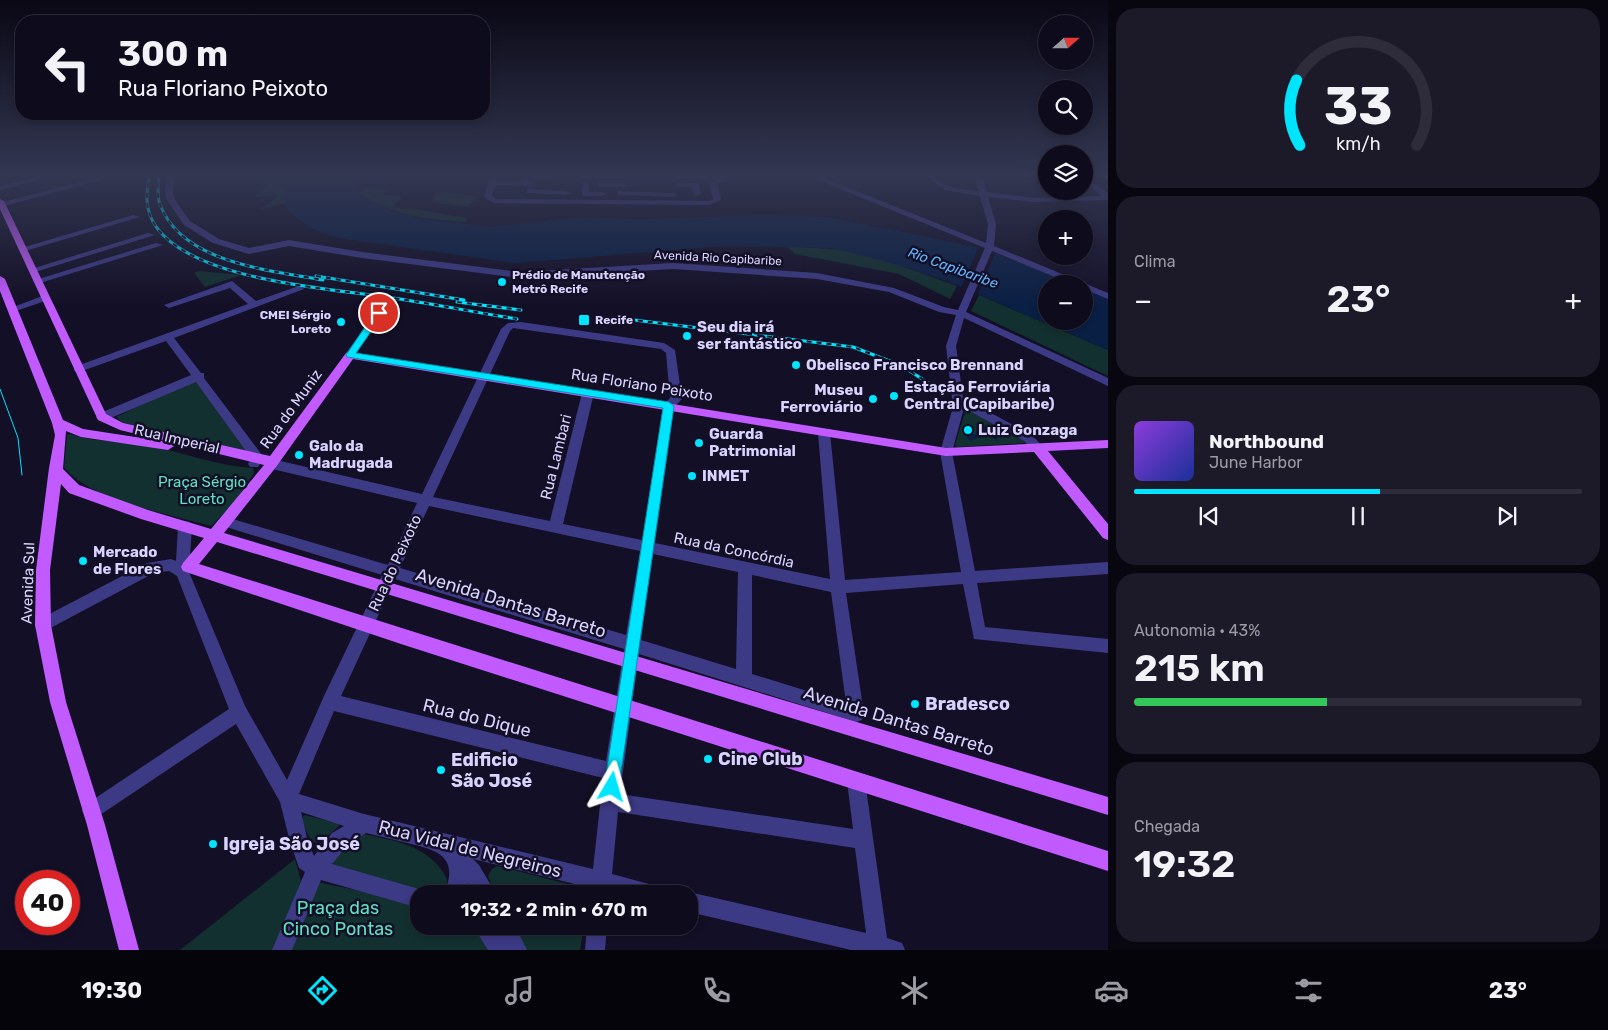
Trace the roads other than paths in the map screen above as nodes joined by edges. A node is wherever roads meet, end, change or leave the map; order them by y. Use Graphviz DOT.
graph roads {
  1 [pos="8,217"];
  2 [pos="135,217"];
  3 [pos="183,217"];
  4 [pos="914,217"];
  5 [pos="990,217"];
  6 [pos="992,224"];
  7 [pos="152,235"];
  8 [pos="963,237"];
  9 [pos="159,245"];
  10 [pos="113,246"];
  11 [pos="22,248"];
  12 [pos="992,249"];
  13 [pos="120,256"];
  14 [pos="32,270"];
  15 [pos="1055,275"];
  16 [pos="1058,275"];
  17 [pos="0,279"];
  18 [pos="37,281"];
  19 [pos="299,289"];
  20 [pos="1093,289"];
  21 [pos="1108,295"];
  22 [pos="45,298"];
  23 [pos="169,305"];
  24 [pos="254,305"];
  25 [pos="13,309"];
  26 [pos="379,313"];
  27 [pos="961,313"];
  28 [pos="168,336"];
  29 [pos="350,355"];
  30 [pos="78,369"];
  31 [pos="200,376"];
  32 [pos="483,376"];
  33 [pos="1108,382"];
  34 [pos="588,393"];
  35 [pos="957,399"];
  36 [pos="669,406"];
  37 [pos="102,417"];
  38 [pos="58,423"];
  39 [pos="824,433"];
  40 [pos="1108,444"];
  41 [pos="1037,446"];
  42 [pos="946,452"];
  43 [pos="261,461"];
  44 [pos="55,468"];
  45 [pos="424,500"];
  46 [pos="226,522"];
  47 [pos="185,526"];
  48 [pos="555,528"];
  49 [pos="1108,534"];
  50 [pos="213,535"];
  51 [pos="647,548"];
  52 [pos="1108,568"];
  53 [pos="745,569"];
  54 [pos="185,570"];
  55 [pos="391,572"];
  56 [pos="970,577"];
  57 [pos="384,587"];
  58 [pos="838,587"];
  59 [pos="367,624"];
  60 [pos="43,625"];
  61 [pos="633,644"];
  62 [pos="1108,646"];
  63 [pos="630,662"];
  64 [pos="744,679"];
  65 [pos="330,702"];
  66 [pos="624,707"];
  67 [pos="239,712"];
  68 [pos="614,772"];
  69 [pos="856,781"];
  70 [pos="288,799"];
  71 [pos="610,802"];
  72 [pos="1108,806"];
  73 [pos="91,811"];
  74 [pos="364,823"];
  75 [pos="864,840"];
  76 [pos="446,847"];
  77 [pos="1108,861"];
  78 [pos="316,869"];
  79 [pos="458,885"];
  80 [pos="480,885"];
  81 [pos="590,885"];
  82 [pos="601,885"];
  83 [pos="410,895"];
  84 [pos="698,904"];
  85 [pos="489,935"];
  86 [pos="509,935"];
  87 [pos="596,935"];
  88 [pos="884,949"];
  89 [pos="129,950"];
  90 [pos="282,950"];
  91 [pos="500,950"];
  92 [pos="517,950"];
  93 [pos="595,950"];
  1 -- 11 [label="main road"];
  2 -- 11 [label="street"];
  3 -- 27 [label="street, Avenida Rio Capibaribe"];
  4 -- 8 [label="street"];
  5 -- 6 [label="street"];
  6 -- 8 [label="street"];
  6 -- 12 [label="street"];
  7 -- 10 [label="street"];
  8 -- 12 [label="street"];
  9 -- 13 [label="street"];
  10 -- 13 [label="street"];
  10 -- 14 [label="street"];
  11 -- 14 [label="main road"];
  12 -- 15 [label="street"];
  12 -- 16 [label="street"];
  12 -- 27 [label="street"];
  13 -- 18 [label="street"];
  14 -- 18 [label="main road"];
  17 -- 25 [label="main road, Avenida Sul"];
  18 -- 22 [label="main road"];
  19 -- 24 [label="street"];
  20 -- 21 [label="street"];
  22 -- 25 [label="street"];
  22 -- 30 [label="main road"];
  23 -- 24 [label="street"];
  24 -- 28 [label="street"];
  25 -- 38 [label="main road, Avenida Sul"];
  26 -- 29 [label="street, Rua do Muniz"];
  27 -- 33 [label="street, Avenida Rio Capibaribe"];
  27 -- 35 [label="street"];
  28 -- 30 [label="street"];
  28 -- 31 [label="street"];
  29 -- 32 [label="main road, Rua Floriano Peixoto"];
  29 -- 43 [label="main road, Rua do Muniz"];
  30 -- 37 [label="main road"];
  31 -- 37 [label="street"];
  31 -- 43 [label="street"];
  32 -- 34 [label="main road, Rua Floriano Peixoto"];
  32 -- 36 [label="street, Rua do Peixoto"];
  32 -- 45 [label="street, Rua do Peixoto"];
  34 -- 36 [label="main road, Rua Floriano Peixoto"];
  34 -- 48 [label="street, Rua Lambari"];
  35 -- 41 [label="street"];
  35 -- 42 [label="street"];
  36 -- 39 [label="main road, Rua Floriano Peixoto"];
  36 -- 51 [label="street"];
  37 -- 43 [label="main road, Rua Imperial"];
  38 -- 43 [label="main road, Rua Imperial"];
  38 -- 44 [label="main road, Avenida Sul"];
  39 -- 42 [label="main road, Rua Floriano Peixoto"];
  39 -- 58 [label="street"];
  40 -- 41 [label="main road, Rua Floriano Peixoto"];
  41 -- 42 [label="main road, Rua Floriano Peixoto"];
  41 -- 49 [label="main road"];
  42 -- 56 [label="street"];
  43 -- 45 [label="street, Rua da Concórdia"];
  43 -- 46 [label="main road, Rua do Muniz"];
  44 -- 47 [label="main road, Avenida Dantas Barreto"];
  44 -- 60 [label="main road, Avenida Sul"];
  45 -- 48 [label="street, Rua da Concórdia"];
  45 -- 55 [label="street, Rua do Peixoto"];
  46 -- 50 [label="main road"];
  46 -- 55 [label="street, Avenida Dantas Barreto"];
  47 -- 50 [label="main road, Avenida Dantas Barreto"];
  47 -- 54 [label="street"];
  48 -- 51 [label="street, Rua da Concórdia"];
  50 -- 54 [label="main road"];
  50 -- 57 [label="main road, Avenida Dantas Barreto"];
  51 -- 53 [label="street, Rua da Concórdia"];
  51 -- 61 [label="street"];
  52 -- 56 [label="street, Rua da Concórdia"];
  53 -- 58 [label="street, Rua da Concórdia"];
  53 -- 64 [label="street"];
  54 -- 59 [label="main road"];
  54 -- 60 [label="street"];
  54 -- 67 [label="street"];
  55 -- 57 [label="street, Rua do Peixoto"];
  55 -- 61 [label="street, Avenida Dantas Barreto"];
  56 -- 58 [label="street, Rua da Concórdia"];
  56 -- 62 [label="street"];
  57 -- 59 [label="street, Rua do Peixoto"];
  57 -- 63 [label="main road, Avenida Dantas Barreto"];
  58 -- 64 [label="street, Avenida Dantas Barreto"];
  59 -- 65 [label="street, Rua do Peixoto"];
  59 -- 66 [label="main road"];
  60 -- 73 [label="main road, Avenida Sul"];
  61 -- 63 [label="street"];
  61 -- 64 [label="street, Avenida Dantas Barreto"];
  63 -- 66 [label="street"];
  63 -- 72 [label="main road, Avenida Dantas Barreto"];
  65 -- 68 [label="street, Rua do Dique"];
  65 -- 70 [label="street, Rua do Peixoto"];
  66 -- 68 [label="street"];
  66 -- 69 [label="main road"];
  67 -- 70 [label="street"];
  67 -- 73 [label="street"];
  68 -- 71 [label="street"];
  69 -- 75 [label="street"];
  69 -- 77 [label="main road"];
  70 -- 74 [label="street, Rua Vidal de Negreiros"];
  70 -- 78 [label="street"];
  71 -- 75 [label="street"];
  71 -- 82 [label="street"];
  73 -- 89 [label="main road, Avenida Sul"];
  74 -- 76 [label="street, Rua Vidal de Negreiros"];
  74 -- 78 [label="street"];
  75 -- 88 [label="street"];
  76 -- 79 [label="street"];
  76 -- 80 [label="street"];
  76 -- 81 [label="street, Rua Vidal de Negreiros"];
  78 -- 83 [label="street"];
  78 -- 90 [label="street"];
  84 -- 88 [label="street"];
  85 -- 91 [label="street"];
  86 -- 92 [label="street"];
  87 -- 93 [label="street"];
}
